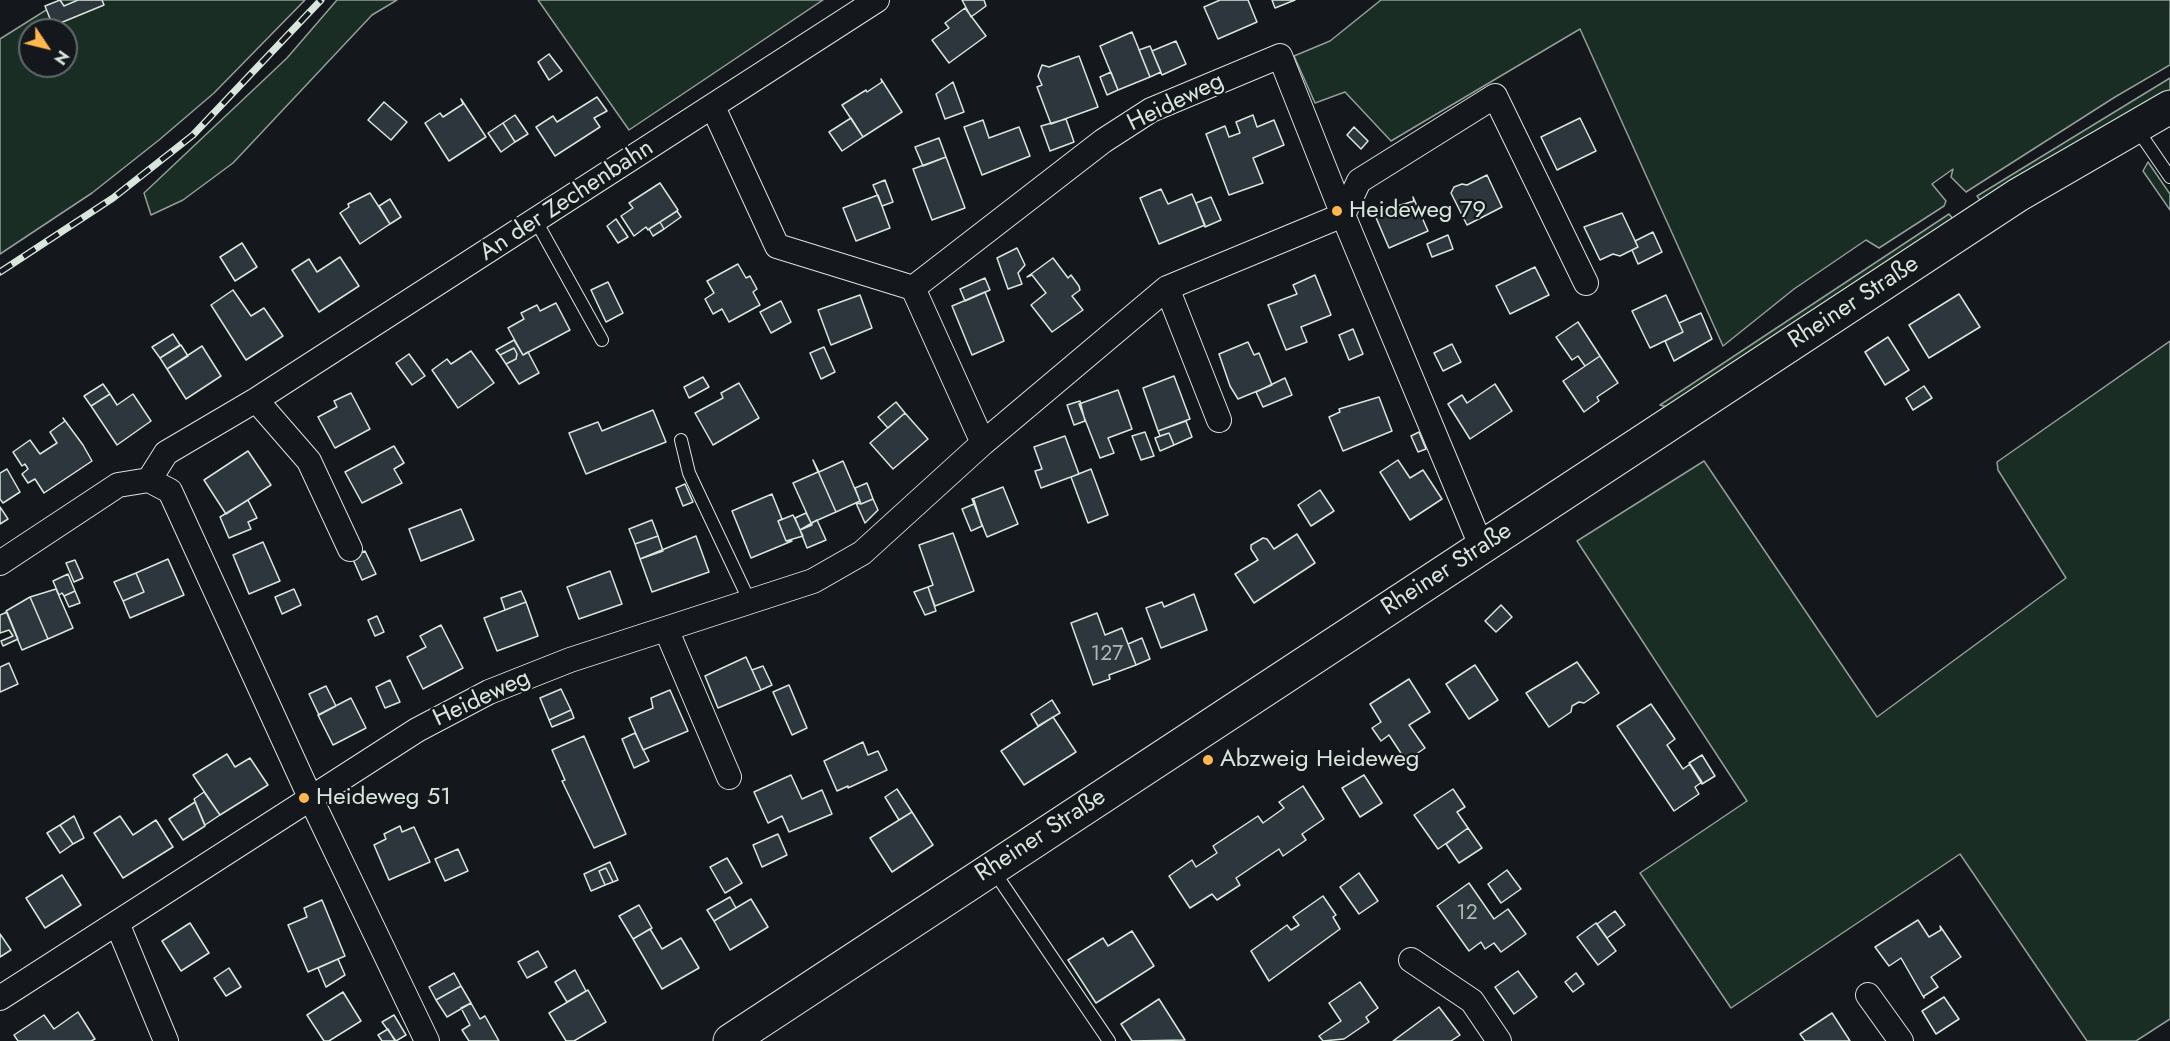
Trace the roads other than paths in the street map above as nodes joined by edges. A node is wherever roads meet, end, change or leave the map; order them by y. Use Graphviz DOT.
graph roads {
  1 [pos="877,0"];
  2 [pos="713,107"];
  3 [pos="2170,107"];
  4 [pos="2136,127"];
  5 [pos="2170,177"];
  6 [pos="1343,215"];
  7 [pos="536,221"];
  8 [pos="1586,283"];
  9 [pos="913,288"];
  10 [pos="1167,288"];
  11 [pos="602,340"];
  12 [pos="256,400"];
  13 [pos="1219,420"];
  14 [pos="681,440"];
  15 [pos="983,443"];
  16 [pos="149,480"];
  17 [pos="1482,548"];
  18 [pos="350,549"];
  19 [pos="0,562"];
  20 [pos="750,602"];
  21 [pos="666,629"];
  22 [pos="729,777"];
  23 [pos="310,797"];
  24 [pos="992,869"];
  25 [pos="117,923"];
  26 [pos="1411,960"];
  27 [pos="1868,995"];
  28 [pos="0,998"];
  29 [pos="166,1041"];
  30 [pos="427,1041"];
  31 [pos="730,1041"];
  32 [pos="1109,1041"];
  33 [pos="1499,1041"];
  34 [pos="1901,1041"];
  1 -- 2 [label="street, An der Zechenbahn"];
  2 -- 7 [label="street, An der Zechenbahn"];
  2 -- 9 [label="street"];
  3 -- 4 [label="main road, Rheiner Straße"];
  4 -- 5 [label="lane"];
  4 -- 17 [label="main road, Rheiner Straße"];
  6 -- 8 [label="street"];
  6 -- 9 [label="street, Heideweg"];
  6 -- 10 [label="street, Heideweg"];
  6 -- 17 [label="street, Heideweg"];
  7 -- 11 [label="lane"];
  7 -- 12 [label="street, An der Zechenbahn"];
  9 -- 15 [label="street"];
  10 -- 13 [label="street"];
  10 -- 15 [label="street, Heideweg"];
  12 -- 16 [label="street, An der Zechenbahn"];
  12 -- 18 [label="street"];
  14 -- 20 [label="lane"];
  15 -- 20 [label="street, Heideweg"];
  16 -- 19 [label="street"];
  16 -- 23 [label="street"];
  17 -- 24 [label="main road, Rheiner Straße"];
  20 -- 21 [label="street, Heideweg"];
  21 -- 22 [label="street"];
  21 -- 23 [label="street, Heideweg"];
  23 -- 25 [label="street, Heideweg"];
  23 -- 30 [label="street"];
  24 -- 31 [label="main road, Rheiner Straße"];
  24 -- 32 [label="lane"];
  25 -- 28 [label="street, Heideweg"];
  25 -- 29 [label="street"];
  26 -- 33 [label="street"];
  27 -- 34 [label="street"];
}
